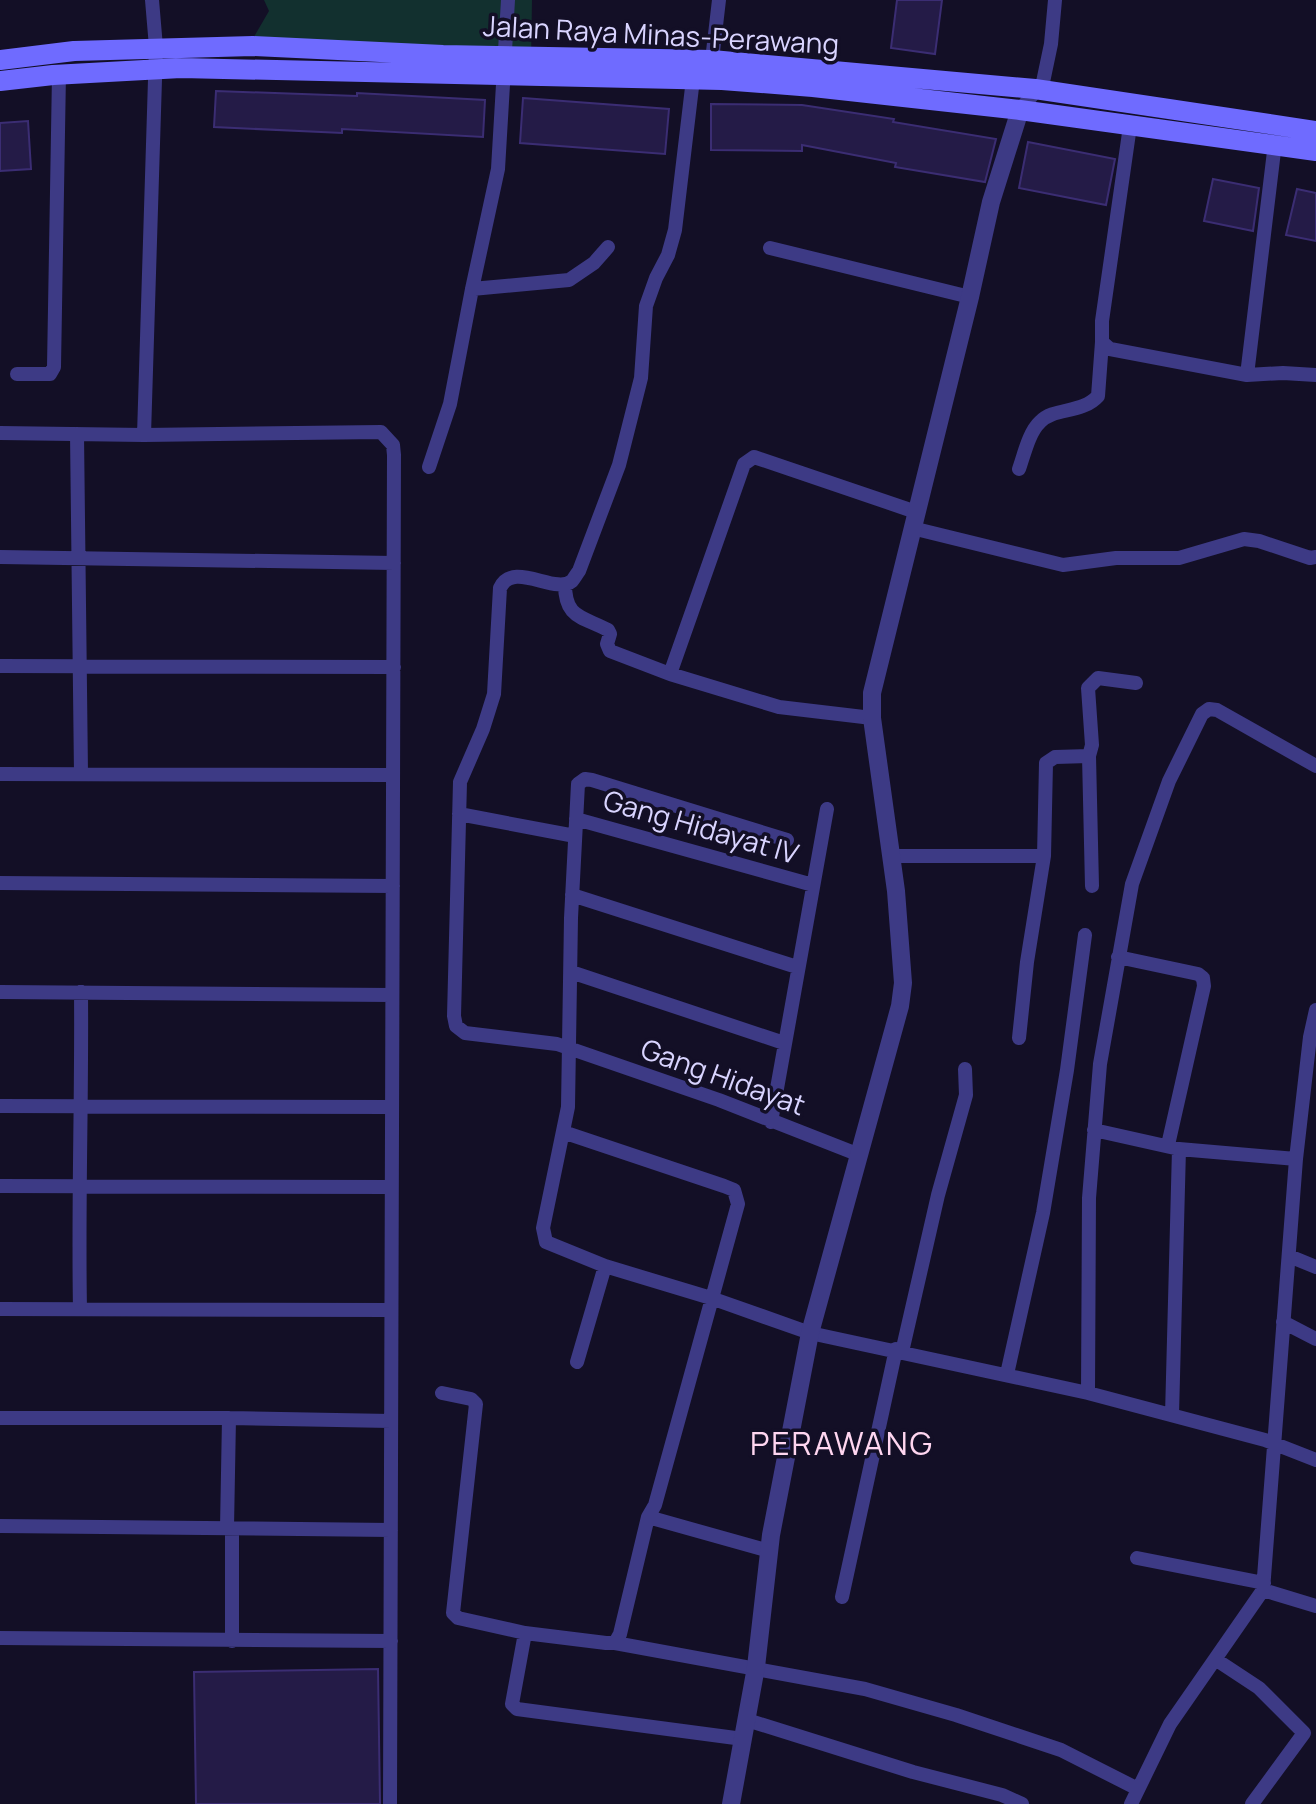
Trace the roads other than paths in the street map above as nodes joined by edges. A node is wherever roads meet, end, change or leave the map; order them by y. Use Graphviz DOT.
graph roads {
  1 [pos="152,0"];
  2 [pos="508,0"];
  3 [pos="719,0"];
  4 [pos="1055,0"];
  5 [pos="156,47"];
  6 [pos="0,60"];
  7 [pos="712,60"];
  8 [pos="505,66"];
  9 [pos="155,69"];
  10 [pos="59,74"];
  11 [pos="693,79"];
  12 [pos="0,81"];
  13 [pos="1035,89"];
  14 [pos="1020,110"];
  15 [pos="1130,126"];
  16 [pos="1316,131"];
  17 [pos="1275,143"];
  18 [pos="1316,151"];
  19 [pos="608,247"];
  20 [pos="770,248"];
  21 [pos="472,289"];
  22 [pos="970,297"];
  23 [pos="1102,342"];
  24 [pos="17,374"];
  25 [pos="1247,375"];
  26 [pos="1316,375"];
  27 [pos="0,433"];
  28 [pos="77,434"];
  29 [pos="144,435"];
  30 [pos="429,467"];
  31 [pos="1019,469"];
  32 [pos="914,520"];
  33 [pos="0,557"];
  34 [pos="1316,557"];
  35 [pos="78,558"];
  36 [pos="394,563"];
  37 [pos="565,584"];
  38 [pos="0,666"];
  39 [pos="80,666"];
  40 [pos="394,667"];
  41 [pos="670,674"];
  42 [pos="1136,683"];
  43 [pos="872,718"];
  44 [pos="1089,756"];
  45 [pos="1316,766"];
  46 [pos="0,774"];
  47 [pos="81,774"];
  48 [pos="393,775"];
  49 [pos="827,809"];
  50 [pos="459,814"];
  51 [pos="576,819"];
  52 [pos="575,836"];
  53 [pos="787,840"];
  54 [pos="891,856"];
  55 [pos="1044,856"];
  56 [pos="0,883"];
  57 [pos="813,885"];
  58 [pos="393,886"];
  59 [pos="1092,886"];
  60 [pos="572,895"];
  61 [pos="1085,935"];
  62 [pos="1118,957"];
  63 [pos="797,967"];
  64 [pos="571,972"];
  65 [pos="0,992"];
  66 [pos="81,992"];
  67 [pos="392,995"];
  68 [pos="1316,1010"];
  69 [pos="1019,1038"];
  70 [pos="784,1043"];
  71 [pos="570,1050"];
  72 [pos="965,1069"];
  73 [pos="0,1106"];
  74 [pos="82,1106"];
  75 [pos="391,1107"];
  76 [pos="771,1122"];
  77 [pos="1094,1130"];
  78 [pos="563,1132"];
  79 [pos="1173,1147"];
  80 [pos="857,1154"];
  81 [pos="1296,1159"];
  82 [pos="0,1186"];
  83 [pos="78,1186"];
  84 [pos="391,1187"];
  85 [pos="1289,1256"];
  86 [pos="605,1266"];
  87 [pos="1316,1267"];
  88 [pos="711,1298"];
  89 [pos="0,1309"];
  90 [pos="80,1309"];
  91 [pos="391,1310"];
  92 [pos="1283,1322"];
  93 [pos="810,1333"];
  94 [pos="1316,1339"];
  95 [pos="899,1350"];
  96 [pos="577,1362"];
  97 [pos="1007,1374"];
  98 [pos="442,1393"];
  99 [pos="1088,1393"];
  100 [pos="1172,1415"];
  101 [pos="0,1418"];
  102 [pos="229,1418"];
  103 [pos="391,1421"];
  104 [pos="1273,1444"];
  105 [pos="1316,1460"];
  106 [pos="648,1517"];
  107 [pos="0,1526"];
  108 [pos="230,1528"];
  109 [pos="391,1530"];
  110 [pos="769,1551"];
  111 [pos="1137,1558"];
  112 [pos="1263,1587"];
  113 [pos="842,1597"];
  114 [pos="1316,1606"];
  115 [pos="525,1633"];
  116 [pos="0,1638"];
  117 [pos="232,1641"];
  118 [pos="391,1641"];
  119 [pos="615,1643"];
  120 [pos="1215,1659"];
  121 [pos="756,1667"];
  122 [pos="747,1720"];
  123 [pos="1310,1736"];
  124 [pos="743,1739"];
  125 [pos="1138,1789"];
  126 [pos="390,1804"];
  127 [pos="731,1804"];
  128 [pos="1022,1804"];
  129 [pos="1131,1804"];
  130 [pos="1252,1804"];
  1 -- 5 [label="street"];
  2 -- 8 [label="street"];
  3 -- 7 [label="street"];
  4 -- 13 [label="street"];
  5 -- 6 [label="main road, Jalan Raya Minas-Perawang"];
  5 -- 8 [label="main road, Jalan Raya Minas-Perawang"];
  5 -- 9 [label="street"];
  7 -- 8 [label="main road, Jalan Raya Minas-Perawang"];
  7 -- 13 [label="main road, Jalan Raya Minas-Perawang"];
  8 -- 9 [label="main road, Jalan Raya Minas-Perawang"];
  8 -- 11 [label="main road, Jalan Raya Minas-Perawang"];
  8 -- 21 [label="street"];
  9 -- 10 [label="main road, Jalan Raya Minas-Perawang"];
  9 -- 29 [label="street"];
  10 -- 12 [label="main road, Jalan Raya Minas-Perawang"];
  10 -- 24 [label="street"];
  11 -- 14 [label="main road, Jalan Raya Minas-Perawang"];
  11 -- 37 [label="street"];
  13 -- 14 [label="street"];
  13 -- 16 [label="main road, Jalan Raya Minas-Perawang"];
  14 -- 15 [label="main road, Jalan Raya Minas-Perawang"];
  14 -- 22 [label="street"];
  15 -- 17 [label="main road, Jalan Raya Minas-Perawang"];
  15 -- 23 [label="street"];
  17 -- 18 [label="main road, Jalan Raya Minas-Perawang"];
  17 -- 25 [label="street"];
  19 -- 21 [label="street"];
  20 -- 22 [label="street"];
  21 -- 30 [label="street"];
  22 -- 32 [label="street"];
  23 -- 25 [label="street"];
  23 -- 31 [label="street"];
  25 -- 26 [label="street"];
  27 -- 28 [label="street"];
  28 -- 29 [label="street"];
  28 -- 35 [label="street"];
  29 -- 36 [label="street"];
  32 -- 34 [label="street"];
  32 -- 41 [label="street"];
  32 -- 43 [label="street"];
  33 -- 35 [label="street"];
  35 -- 36 [label="street"];
  35 -- 39 [label="street"];
  36 -- 40 [label="street"];
  37 -- 41 [label="street"];
  37 -- 50 [label="street"];
  38 -- 39 [label="street"];
  39 -- 40 [label="street"];
  39 -- 47 [label="street"];
  40 -- 48 [label="street"];
  41 -- 43 [label="street"];
  42 -- 44 [label="street"];
  43 -- 54 [label="street"];
  44 -- 55 [label="street"];
  44 -- 59 [label="street"];
  45 -- 62 [label="street"];
  46 -- 47 [label="street"];
  47 -- 48 [label="street"];
  48 -- 58 [label="street"];
  49 -- 57 [label="street"];
  50 -- 52 [label="street"];
  50 -- 71 [label="street, Gang Hidayat"];
  51 -- 52 [label="street"];
  51 -- 53 [label="street"];
  51 -- 57 [label="street, Gang Hidayat IV"];
  52 -- 60 [label="street"];
  54 -- 55 [label="street"];
  54 -- 80 [label="street"];
  55 -- 69 [label="street"];
  56 -- 58 [label="street"];
  57 -- 63 [label="street"];
  58 -- 67 [label="street"];
  60 -- 63 [label="street"];
  60 -- 64 [label="street"];
  61 -- 97 [label="street"];
  62 -- 77 [label="street"];
  62 -- 79 [label="street"];
  63 -- 70 [label="street"];
  64 -- 70 [label="street"];
  64 -- 71 [label="street"];
  65 -- 66 [label="street"];
  66 -- 67 [label="street"];
  66 -- 74 [label="street"];
  67 -- 75 [label="street"];
  68 -- 81 [label="street"];
  70 -- 76 [label="street"];
  71 -- 76 [label="street, Gang Hidayat"];
  71 -- 78 [label="street"];
  72 -- 95 [label="street"];
  73 -- 74 [label="street"];
  74 -- 75 [label="street"];
  74 -- 83 [label="street"];
  75 -- 84 [label="street"];
  76 -- 80 [label="street, Gang Hidayat"];
  77 -- 79 [label="street"];
  77 -- 99 [label="street"];
  78 -- 86 [label="street"];
  78 -- 88 [label="street"];
  79 -- 81 [label="street"];
  79 -- 100 [label="street"];
  80 -- 93 [label="street"];
  81 -- 85 [label="street"];
  82 -- 83 [label="street"];
  83 -- 84 [label="street"];
  83 -- 90 [label="street"];
  84 -- 91 [label="street"];
  85 -- 87 [label="street"];
  85 -- 92 [label="street"];
  86 -- 88 [label="street"];
  86 -- 96 [label="street"];
  88 -- 93 [label="street"];
  88 -- 106 [label="street"];
  89 -- 90 [label="street"];
  90 -- 91 [label="street"];
  91 -- 103 [label="street"];
  92 -- 94 [label="street"];
  92 -- 104 [label="street"];
  93 -- 95 [label="street"];
  93 -- 110 [label="street"];
  95 -- 97 [label="street"];
  95 -- 113 [label="street"];
  97 -- 99 [label="street"];
  98 -- 115 [label="street"];
  99 -- 100 [label="street"];
  100 -- 104 [label="street"];
  101 -- 102 [label="street"];
  102 -- 103 [label="street"];
  102 -- 108 [label="street"];
  103 -- 109 [label="street"];
  104 -- 105 [label="street"];
  104 -- 112 [label="street"];
  106 -- 110 [label="street"];
  106 -- 119 [label="street"];
  107 -- 108 [label="street"];
  108 -- 109 [label="street"];
  108 -- 117 [label="street"];
  109 -- 118 [label="street"];
  110 -- 121 [label="street"];
  111 -- 112 [label="street"];
  112 -- 114 [label="street"];
  112 -- 120 [label="street"];
  115 -- 119 [label="street"];
  115 -- 124 [label="street"];
  116 -- 117 [label="street"];
  117 -- 118 [label="street"];
  118 -- 126 [label="street"];
  119 -- 121 [label="street"];
  120 -- 123 [label="street"];
  120 -- 125 [label="street"];
  121 -- 122 [label="street"];
  121 -- 125 [label="street"];
  122 -- 124 [label="street"];
  122 -- 128 [label="street"];
  123 -- 130 [label="street"];
  124 -- 127 [label="street"];
  125 -- 129 [label="street"];
}
